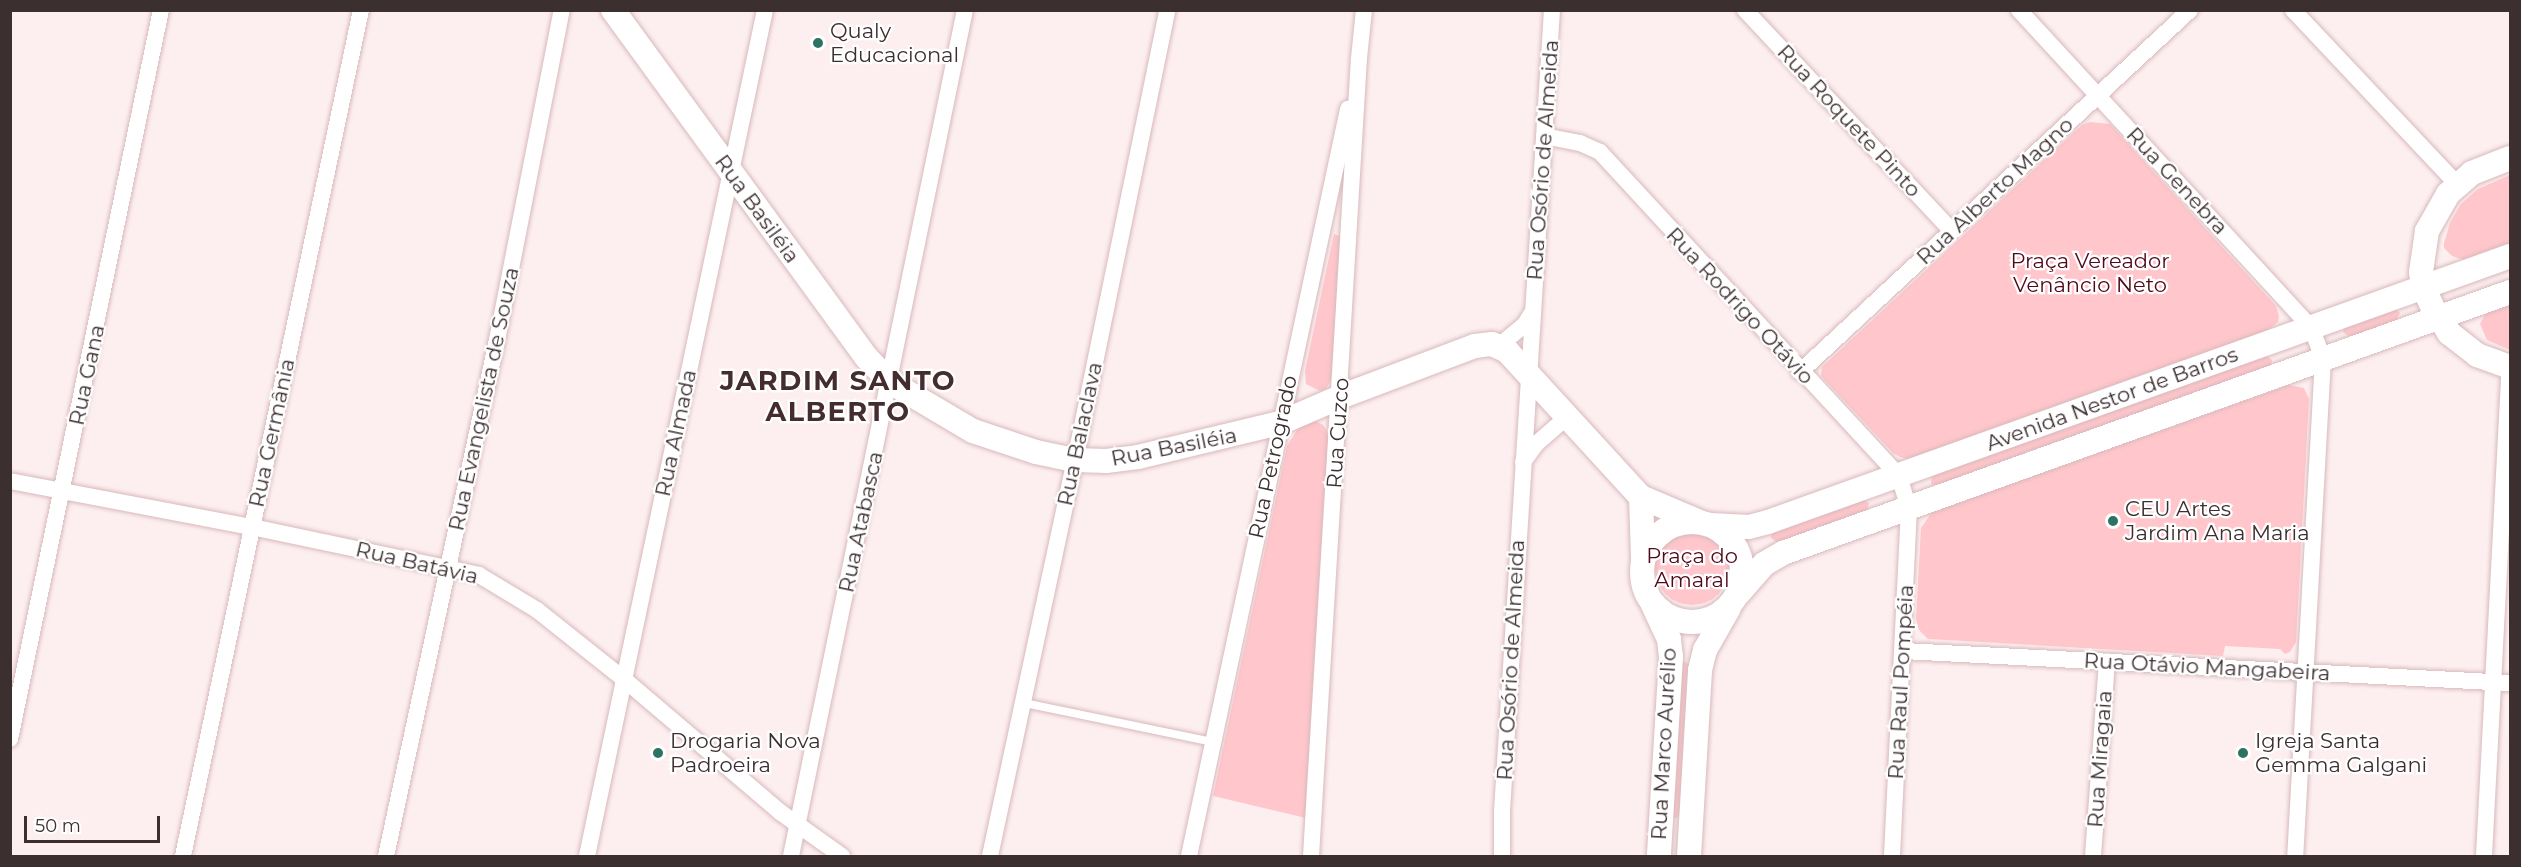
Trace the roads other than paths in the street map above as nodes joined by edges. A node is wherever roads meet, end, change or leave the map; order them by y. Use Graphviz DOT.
graph roads {
  1 [pos="161,10"];
  2 [pos="361,10"];
  3 [pos="562,10"];
  4 [pos="613,10"];
  5 [pos="765,10"];
  6 [pos="965,10"];
  7 [pos="1167,10"];
  8 [pos="1364,10"];
  9 [pos="1552,10"];
  10 [pos="1745,10"];
  11 [pos="2019,10"];
  12 [pos="2190,10"];
  13 [pos="2293,10"];
  14 [pos="1359,58"];
  15 [pos="2098,96"];
  16 [pos="1544,136"];
  17 [pos="2511,158"];
  18 [pos="731,174"];
  19 [pos="2457,184"];
  20 [pos="1952,231"];
  21 [pos="2511,256"];
  22 [pos="2423,286"];
  23 [pos="2511,292"];
  24 [pos="1533,310"];
  25 [pos="2438,319"];
  26 [pos="2312,327"];
  27 [pos="1499,346"];
  28 [pos="2323,359"];
  29 [pos="2510,367"];
  30 [pos="1800,372"];
  31 [pos="1531,378"];
  32 [pos="890,382"];
  33 [pos="1340,397"];
  34 [pos="1566,418"];
  35 [pos="1280,423"];
  36 [pos="1075,460"];
  37 [pos="1523,463"];
  38 [pos="1899,476"];
  39 [pos="10,481"];
  40 [pos="63,491"];
  41 [pos="1641,497"];
  42 [pos="1910,508"];
  43 [pos="1705,524"];
  44 [pos="252,527"];
  45 [pos="1643,561"];
  46 [pos="449,569"];
  47 [pos="1735,599"];
  48 [pos="1650,601"];
  49 [pos="1904,651"];
  50 [pos="2107,662"];
  51 [pos="2306,672"];
  52 [pos="625,680"];
  53 [pos="2502,683"];
  54 [pos="1024,703"];
  55 [pos="10,739"];
  56 [pos="1213,742"];
  57 [pos="797,823"];
  58 [pos="1659,847"];
  59 [pos="1690,848"];
  60 [pos="183,856"];
  61 [pos="386,856"];
  62 [pos="587,856"];
  63 [pos="791,856"];
  64 [pos="842,856"];
  65 [pos="990,856"];
  66 [pos="1189,856"];
  67 [pos="1311,856"];
  68 [pos="1502,856"];
  69 [pos="1892,856"];
  70 [pos="2093,856"];
  71 [pos="2295,856"];
  72 [pos="2484,856"];
  1 -- 40 [label="street, Rua Gana"];
  2 -- 44 [label="street, Rua Germânia"];
  3 -- 46 [label="street, Rua Evangelista de Souza"];
  4 -- 18 [label="street, Rua Basiléia"];
  5 -- 18 [label="street, Rua Almada"];
  6 -- 32 [label="street, Rua Atabasca"];
  7 -- 36 [label="street, Rua Balaclava"];
  8 -- 14 [label="street, Rua Cuzco"];
  9 -- 16 [label="street, Rua Osório de Almeida"];
  10 -- 20 [label="street, Rua Roquete Pinto"];
  11 -- 15 [label="street, Rua Genebra"];
  12 -- 15 [label="street, Rua Alberto Magno"];
  13 -- 19 [label="street"];
  14 -- 33 [label="street, Rua Cuzco"];
  14 -- 35 [label="street, Rua Petrogrado"];
  15 -- 20 [label="street, Rua Alberto Magno"];
  15 -- 26 [label="street, Rua Genebra"];
  16 -- 24 [label="street, Rua Osório de Almeida"];
  16 -- 30 [label="street, Rua Rodrigo Otávio"];
  17 -- 19 [label="street"];
  18 -- 32 [label="street, Rua Basiléia"];
  18 -- 52 [label="street, Rua Almada"];
  19 -- 22 [label="street"];
  20 -- 30 [label="street, Rua Alberto Magno"];
  21 -- 22 [label="street, Avenida Nestor de Barros"];
  22 -- 25 [label="street"];
  22 -- 26 [label="street, Avenida Nestor de Barros"];
  23 -- 25 [label="street, Avenida Nestor de Barros"];
  24 -- 27 [label="street, Rua Osório de Almeida"];
  24 -- 31 [label="street, Rua Osório de Almeida"];
  25 -- 28 [label="street, Avenida Nestor de Barros"];
  25 -- 29 [label="street"];
  26 -- 28 [label="street, Rua Genebra"];
  26 -- 38 [label="street, Avenida Nestor de Barros"];
  27 -- 31 [label="street"];
  27 -- 33 [label="street, Rua Basiléia"];
  28 -- 42 [label="street, Avenida Nestor de Barros"];
  28 -- 51 [label="street"];
  29 -- 53 [label="street"];
  30 -- 38 [label="street, Rua Rodrigo Otávio"];
  31 -- 34 [label="street"];
  31 -- 37 [label="street, Rua Osório de Almeida"];
  32 -- 36 [label="street, Rua Basiléia"];
  32 -- 57 [label="street, Rua Atabasca"];
  33 -- 35 [label="street, Rua Basiléia"];
  33 -- 67 [label="street, Rua Cuzco"];
  34 -- 37 [label="street"];
  34 -- 41 [label="street"];
  35 -- 36 [label="street, Rua Basiléia"];
  35 -- 56 [label="street, Rua Petrogrado"];
  36 -- 54 [label="street, Rua Balaclava"];
  37 -- 68 [label="street, Rua Osório de Almeida"];
  38 -- 42 [label="street, Rua Rodrigo Otávio"];
  38 -- 43 [label="street, Avenida Nestor de Barros"];
  39 -- 40 [label="street, Rua Batávia"];
  40 -- 44 [label="street, Rua Batávia"];
  40 -- 55 [label="street, Rua Gana"];
  41 -- 43 [label="street"];
  41 -- 45 [label="street"];
  42 -- 47 [label="street, Avenida Nestor de Barros"];
  42 -- 49 [label="street, Rua Raul Pompéia"];
  43 -- 45 [label="street"];
  43 -- 47 [label="street"];
  44 -- 46 [label="street, Rua Batávia"];
  44 -- 60 [label="street, Rua Germânia"];
  45 -- 48 [label="street"];
  46 -- 52 [label="street, Rua Batávia"];
  46 -- 61 [label="street, Rua Evangelista de Souza"];
  47 -- 48 [label="street"];
  47 -- 59 [label="street, Rua Marco Aurélio"];
  48 -- 58 [label="street, Rua Marco Aurélio"];
  49 -- 50 [label="street, Rua Otávio Mangabeira"];
  49 -- 69 [label="street, Rua Raul Pompéia"];
  50 -- 51 [label="street, Rua Otávio Mangabeira"];
  50 -- 70 [label="street, Rua Miragaia"];
  51 -- 53 [label="street, Rua Otávio Mangabeira"];
  51 -- 71 [label="street"];
  52 -- 57 [label="street, Rua Batávia"];
  52 -- 62 [label="street, Rua Almada"];
  53 -- 72 [label="street"];
  54 -- 56 [label="lane"];
  54 -- 65 [label="street, Rua Balaclava"];
  56 -- 66 [label="street, Rua Petrogrado"];
  57 -- 63 [label="street, Rua Atabasca"];
  57 -- 64 [label="street, Rua Batávia"];
  58 -- 59 [label="street"];
}
